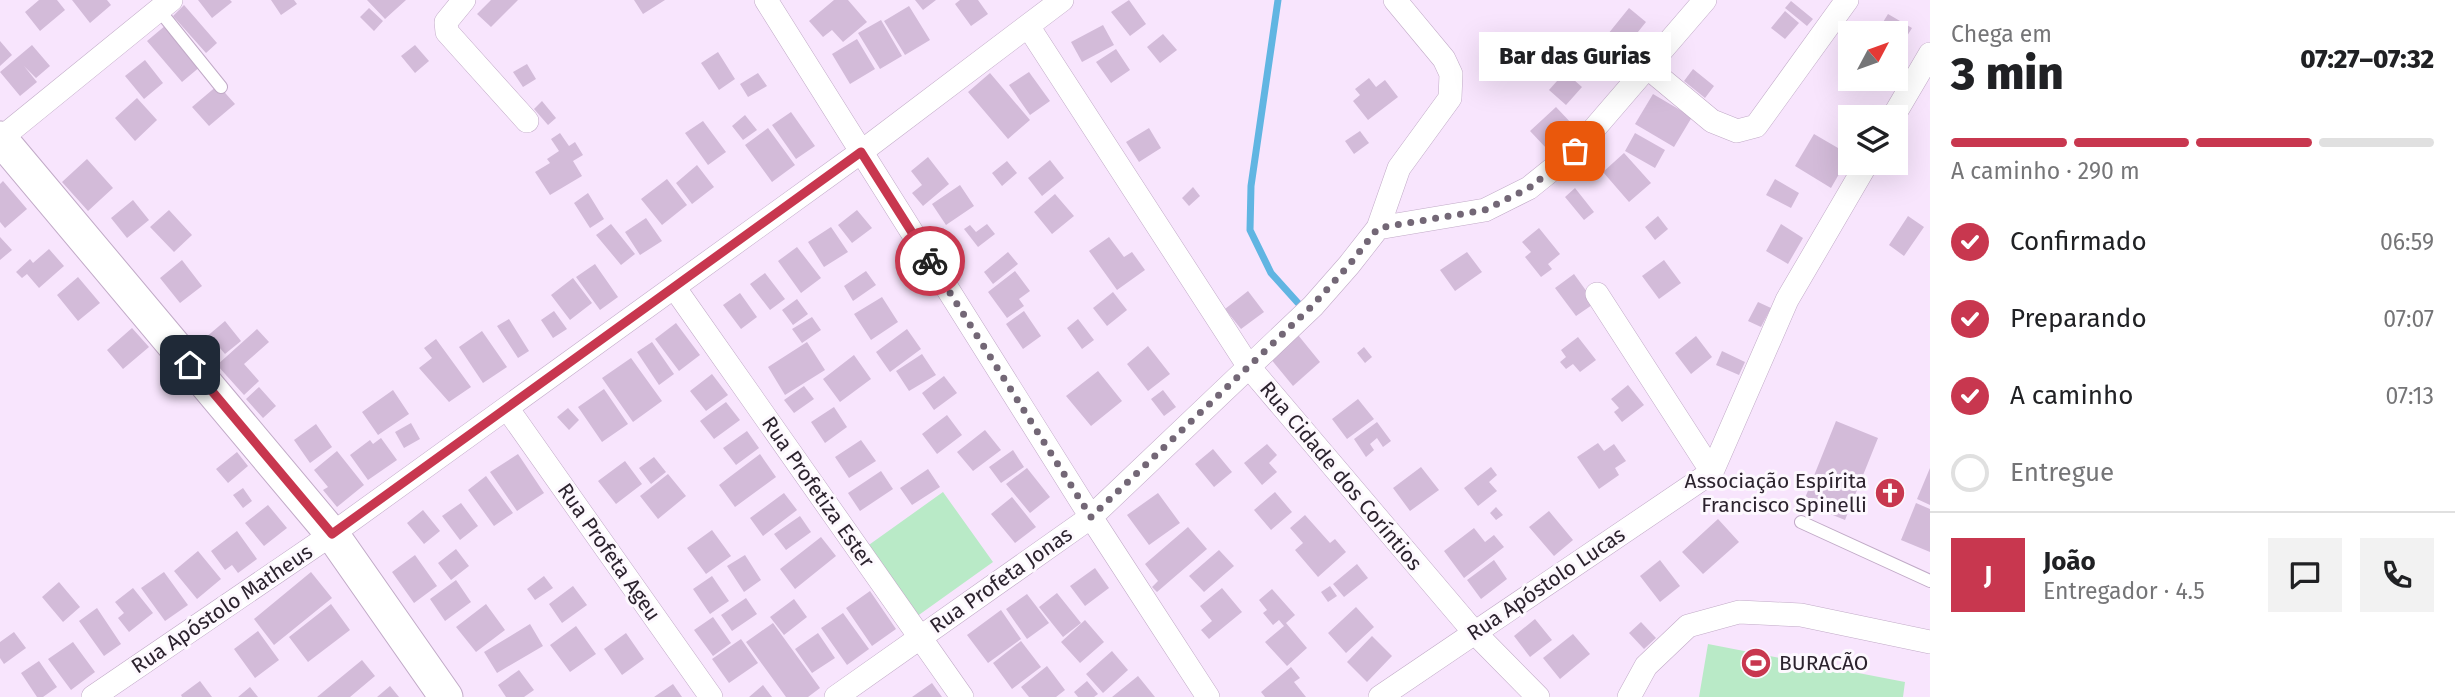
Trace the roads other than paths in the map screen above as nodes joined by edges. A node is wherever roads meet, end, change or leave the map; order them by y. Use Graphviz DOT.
graph roads {
  1 [pos="464,0"];
  2 [pos="766,0"];
  3 [pos="1062,0"];
  4 [pos="1395,0"];
  5 [pos="1705,0"];
  6 [pos="1847,0"];
  7 [pos="165,5"];
  8 [pos="1028,26"];
  9 [pos="1930,54"];
  10 [pos="1647,67"];
  11 [pos="221,87"];
  12 [pos="1900,105"];
  13 [pos="527,121"];
  14 [pos="0,139"];
  15 [pos="861,152"];
  16 [pos="1860,175"];
  17 [pos="1378,228"];
  18 [pos="674,287"];
  19 [pos="1597,294"];
  20 [pos="1249,367"];
  21 [pos="507,408"];
  22 [pos="1712,472"];
  23 [pos="1091,517"];
  24 [pos="1801,522"];
  25 [pos="332,534"];
  26 [pos="1930,582"];
  27 [pos="1474,632"];
  28 [pos="920,638"];
  29 [pos="1930,642"];
  30 [pos="93,697"];
  31 [pos="446,697"];
  32 [pos="711,697"];
  33 [pos="836,697"];
  34 [pos="962,697"];
  35 [pos="1208,697"];
  36 [pos="1380,697"];
  37 [pos="1538,697"];
  38 [pos="1629,697"];
  1 -- 13 [label="street"];
  2 -- 15 [label="street"];
  3 -- 8 [label="street, Rua Apóstolo Matheus"];
  4 -- 17 [label="street, Rua Profeta Jonas"];
  5 -- 10 [label="street"];
  6 -- 10 [label="street"];
  7 -- 11 [label="lane"];
  7 -- 14 [label="street"];
  8 -- 15 [label="street, Rua Apóstolo Matheus"];
  8 -- 20 [label="street, Rua Cidade dos Coríntios"];
  9 -- 12 [label="street"];
  10 -- 17 [label="street"];
  14 -- 25 [label="street"];
  15 -- 18 [label="street, Rua Apóstolo Matheus"];
  15 -- 23 [label="street"];
  16 -- 22 [label="street"];
  17 -- 20 [label="street, Rua Profeta Jonas"];
  18 -- 21 [label="street, Rua Apóstolo Matheus"];
  18 -- 28 [label="street, Rua Profetiza Ester"];
  19 -- 22 [label="street"];
  20 -- 23 [label="street, Rua Profeta Jonas"];
  20 -- 27 [label="street, Rua Cidade dos Coríntios"];
  21 -- 25 [label="street, Rua Apóstolo Matheus"];
  21 -- 32 [label="street, Rua Profeta Ageu"];
  22 -- 27 [label="street, Rua Apóstolo Lucas"];
  23 -- 28 [label="street, Rua Profeta Jonas"];
  23 -- 35 [label="street"];
  24 -- 26 [label="lane"];
  25 -- 30 [label="street, Rua Apóstolo Matheus"];
  25 -- 31 [label="street"];
  27 -- 36 [label="street, Rua Apóstolo Lucas"];
  27 -- 37 [label="street, Rua Cidade dos Coríntios"];
  28 -- 33 [label="street, Rua Profeta Jonas"];
  28 -- 34 [label="street, Rua Profetiza Ester"];
  29 -- 38 [label="street"];
}
